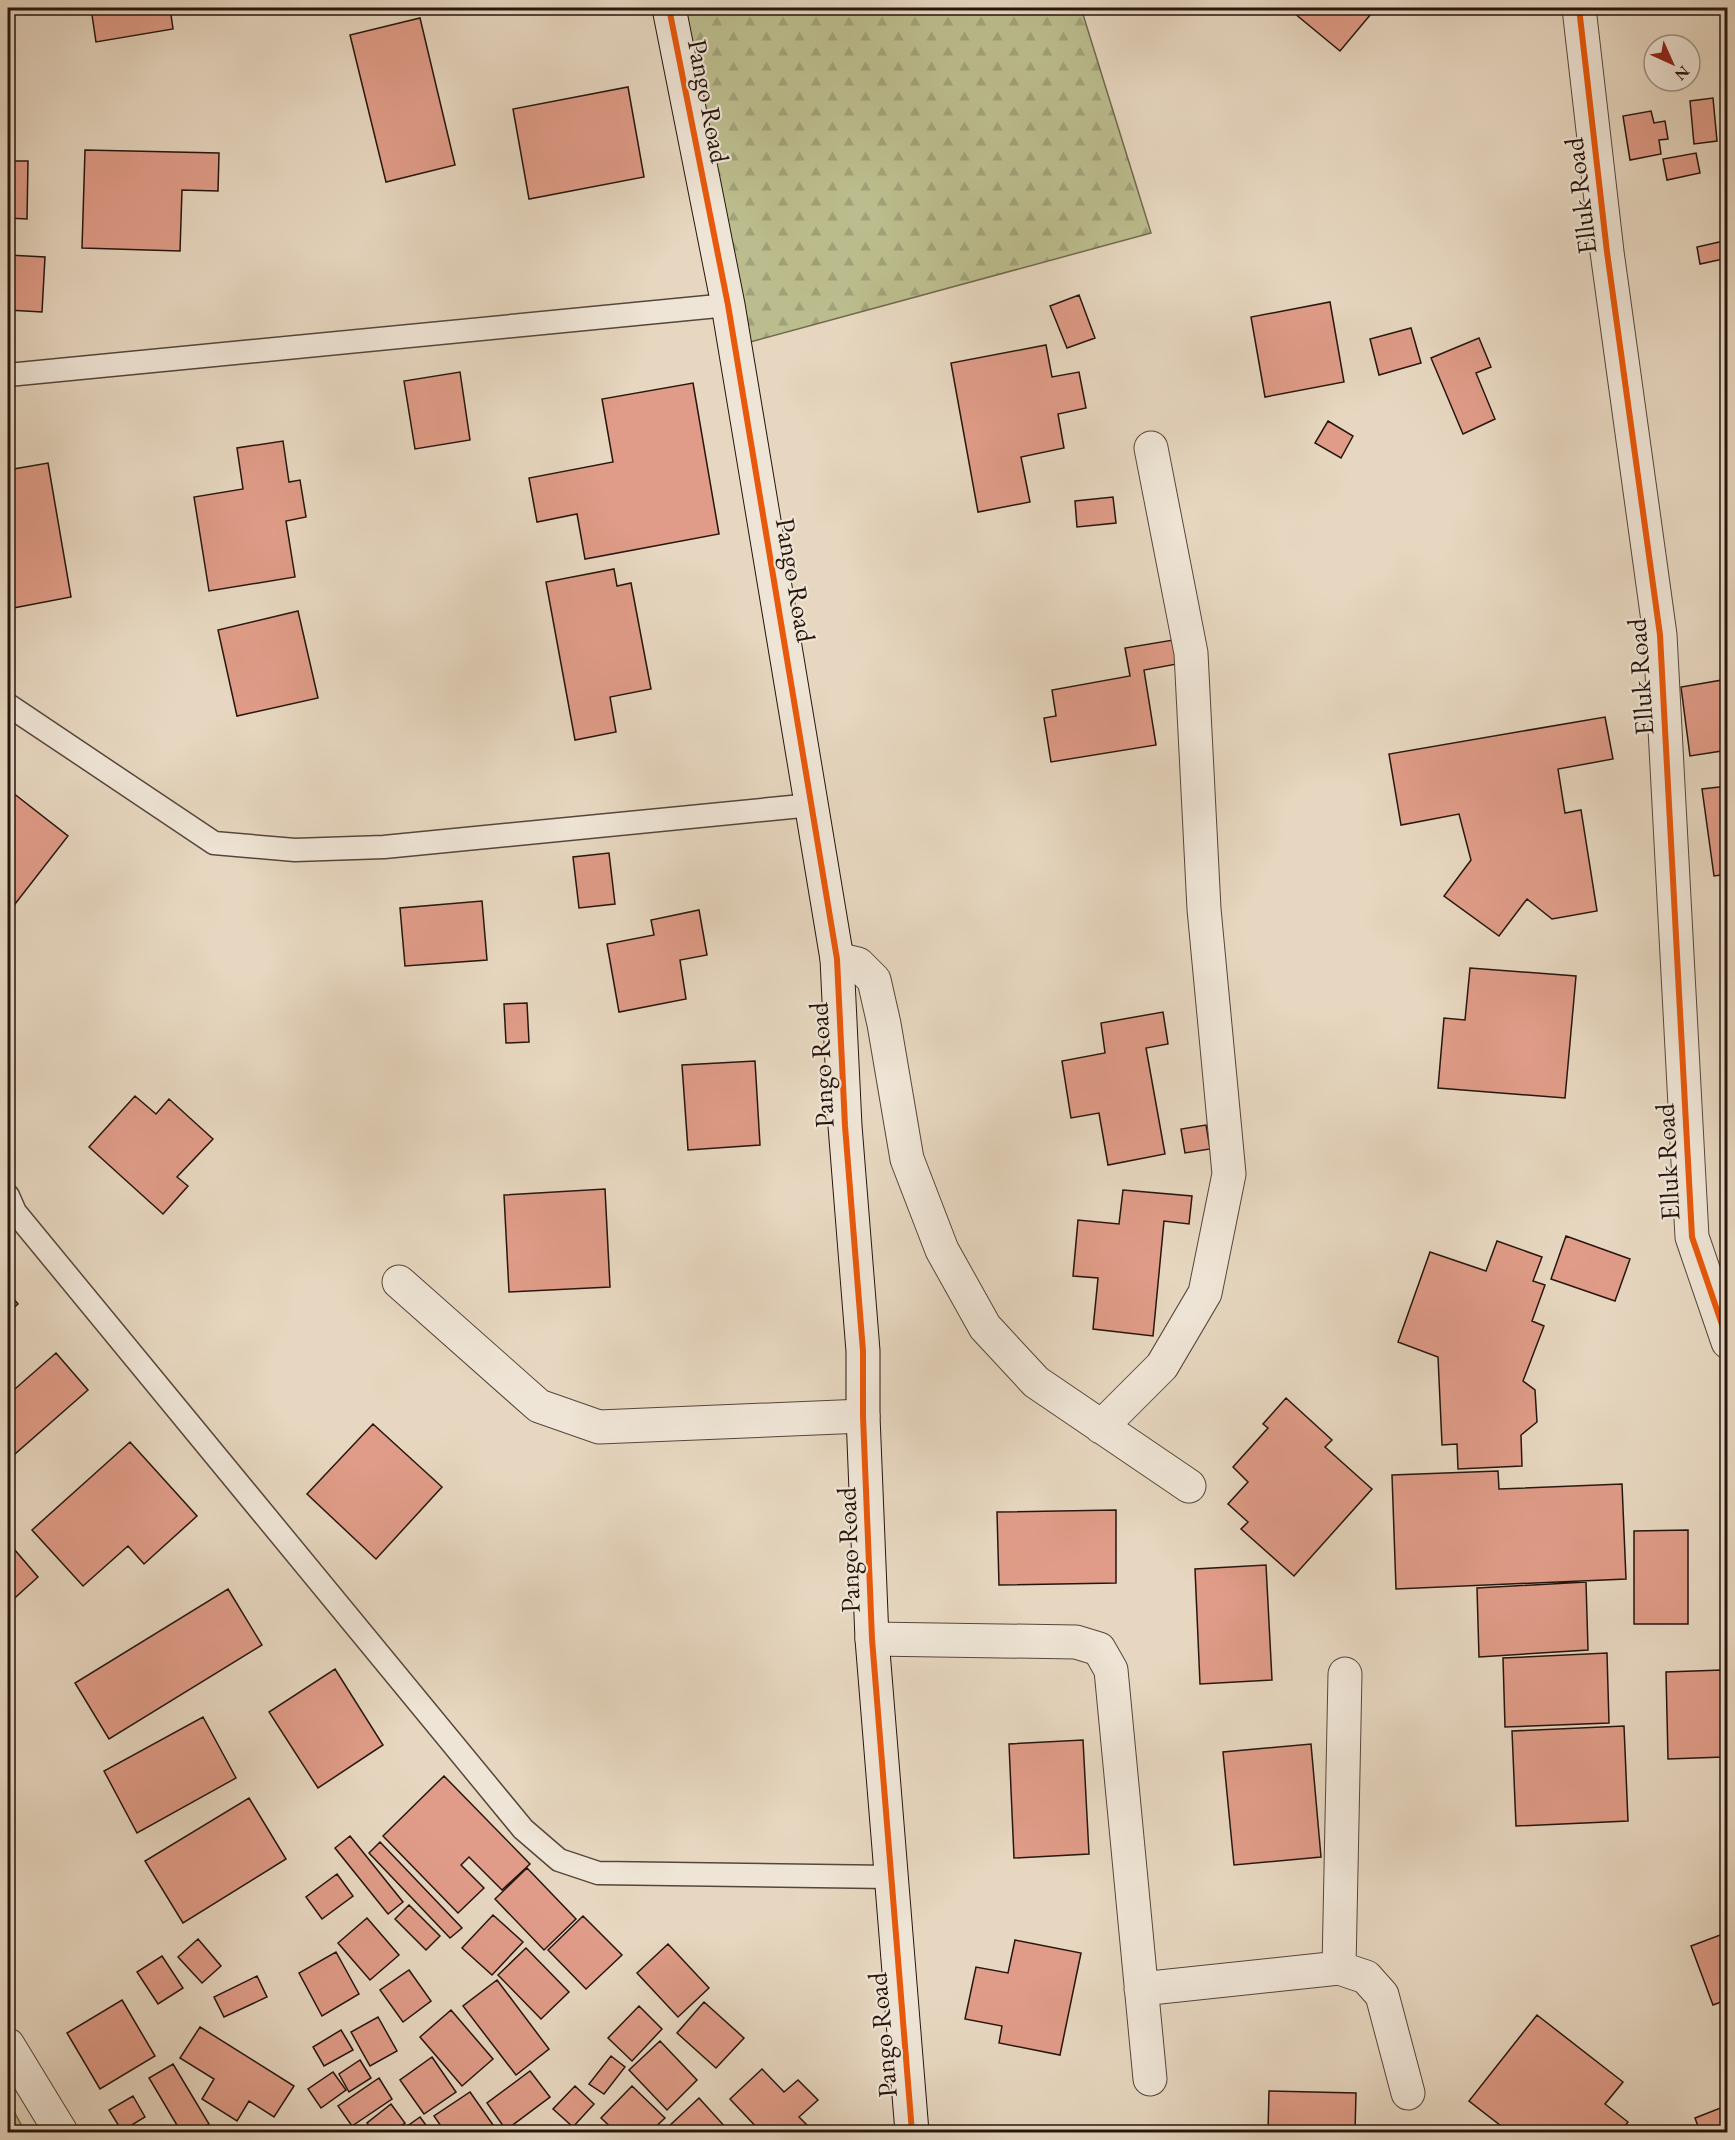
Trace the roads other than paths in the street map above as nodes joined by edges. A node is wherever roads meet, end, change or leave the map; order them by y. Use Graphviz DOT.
graph roads {
  1 [pos="669,8"];
  2 [pos="1579,8"];
  3 [pos="728,305"];
  4 [pos="8,375"];
  5 [pos="1151,448"];
  6 [pos="8,705"];
  7 [pos="812,805"];
  8 [pos="837,958"];
  9 [pos="8,1196"];
  10 [pos="399,1282"];
  11 [pos="1728,1342"];
  12 [pos="863,1416"];
  13 [pos="1101,1427"];
  14 [pos="1189,1486"];
  15 [pos="872,1639"];
  16 [pos="1345,1674"];
  17 [pos="890,1877"];
  18 [pos="1339,1968"];
  19 [pos="1141,1989"];
  20 [pos="8,2045"];
  21 [pos="1150,2079"];
  22 [pos="1408,2093"];
  23 [pos="61,2133"];
  24 [pos="912,2133"];
  1 -- 3 [label="street, Pango Road"];
  2 -- 11 [label="street, Elluk Road"];
  3 -- 4 [label="lane"];
  3 -- 7 [label="street, Pango Road"];
  5 -- 13 [label="street"];
  6 -- 7 [label="lane"];
  7 -- 8 [label="street, Pango Road"];
  8 -- 12 [label="street, Pango Road"];
  8 -- 13 [label="street"];
  9 -- 17 [label="lane"];
  10 -- 12 [label="street"];
  12 -- 15 [label="street, Pango Road"];
  13 -- 14 [label="street"];
  15 -- 17 [label="street, Pango Road"];
  15 -- 19 [label="street"];
  16 -- 18 [label="street"];
  17 -- 24 [label="street, Pango Road"];
  18 -- 19 [label="street"];
  18 -- 22 [label="street"];
  19 -- 21 [label="street"];
  20 -- 23 [label="street"];
}
